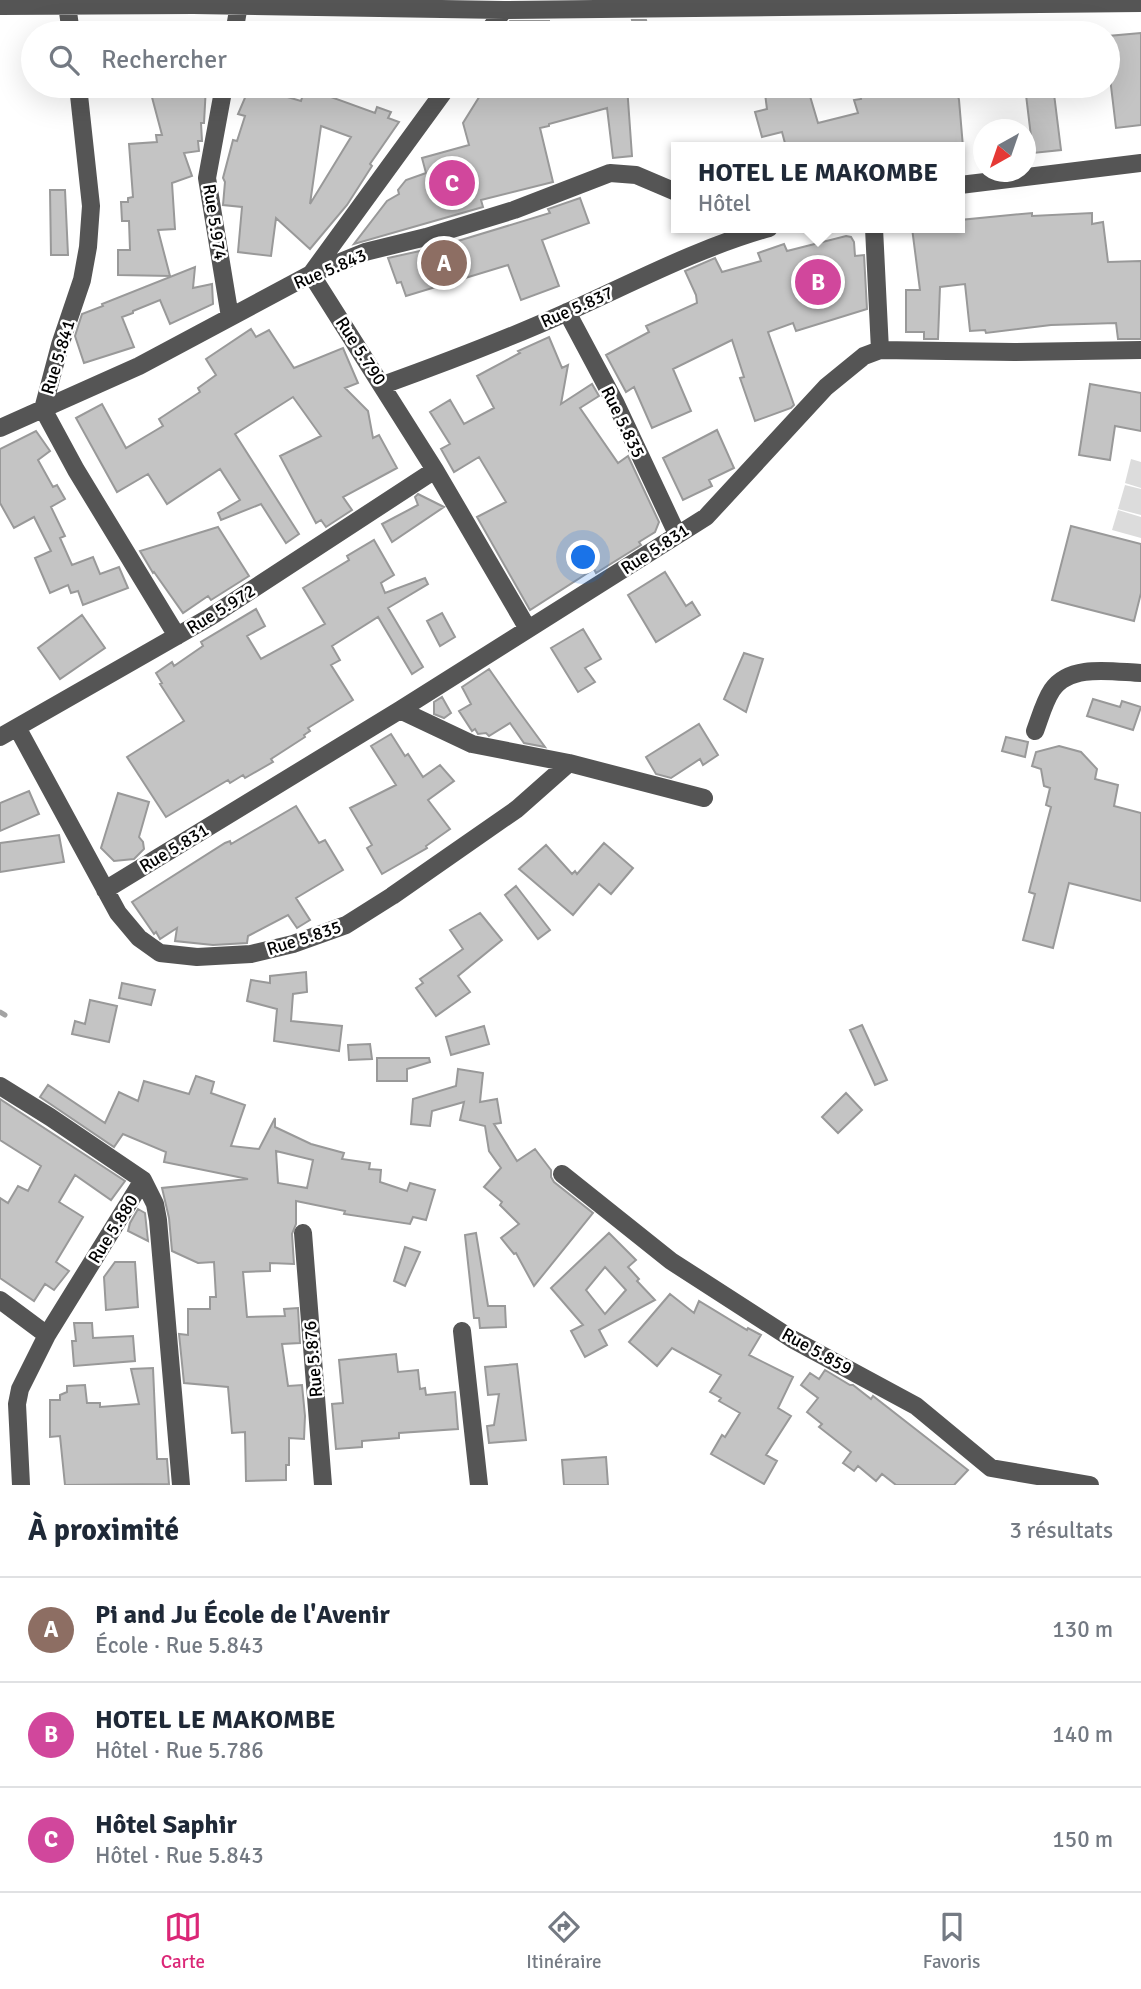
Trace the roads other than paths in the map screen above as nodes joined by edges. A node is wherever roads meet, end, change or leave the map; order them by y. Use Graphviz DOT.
graph roads {
  1 [pos="193,2"];
  2 [pos="21,3"];
  3 [pos="1141,3"];
  4 [pos="67,5"];
  5 [pos="239,5"];
  6 [pos="568,5"];
  7 [pos="0,6"];
  8 [pos="504,10"];
  9 [pos="69,21"];
  10 [pos="236,21"];
  11 [pos="496,21"];
  12 [pos="79,98"];
  13 [pos="222,98"];
  14 [pos="440,98"];
  15 [pos="1141,163"];
  16 [pos="965,184"];
  17 [pos="671,190"];
  18 [pos="740,233"];
  19 [pos="874,233"];
  20 [pos="311,274"];
  21 [pos="567,312"];
  22 [pos="230,317"];
  23 [pos="880,350"];
  24 [pos="1141,350"];
  25 [pos="383,385"];
  26 [pos="43,409"];
  27 [pos="0,428"];
  28 [pos="435,470"];
  29 [pos="677,534"];
  30 [pos="528,629"];
  31 [pos="177,636"];
  32 [pos="1141,674"];
  33 [pos="400,710"];
  34 [pos="18,729"];
  35 [pos="1035,731"];
  36 [pos="0,737"];
  37 [pos="569,763"];
  38 [pos="704,798"];
  39 [pos="105,890"];
  40 [pos="0,1086"];
  41 [pos="562,1174"];
  42 [pos="143,1180"];
  43 [pos="303,1233"];
  44 [pos="0,1300"];
  45 [pos="462,1331"];
  46 [pos="47,1335"];
  47 [pos="9,1440"];
  48 [pos="21,1485"];
  49 [pos="181,1485"];
  50 [pos="323,1485"];
  51 [pos="480,1485"];
  52 [pos="1090,1485"];
  1 -- 4 [label="street"];
  1 -- 5 [label="street"];
  2 -- 4 [label="street"];
  2 -- 7 [label="street"];
  3 -- 6 [label="street"];
  4 -- 9 [label="street"];
  5 -- 8 [label="street"];
  5 -- 10 [label="street"];
  6 -- 8 [label="street"];
  8 -- 11 [label="street"];
  12 -- 26 [label="street, Rue 5.841"];
  13 -- 22 [label="street, Rue 5.974"];
  14 -- 20 [label="street"];
  15 -- 16 [label="street"];
  17 -- 20 [label="street, Rue 5.843"];
  18 -- 21 [label="street, Rue 5.837"];
  19 -- 23 [label="street"];
  20 -- 22 [label="street, Rue 5.843"];
  20 -- 25 [label="street, Rue 5.790"];
  21 -- 25 [label="street, Rue 5.837"];
  21 -- 29 [label="street, Rue 5.835"];
  22 -- 26 [label="street, Rue 5.843"];
  23 -- 24 [label="street"];
  23 -- 29 [label="street, Rue 5.831"];
  25 -- 28 [label="street, Rue 5.790"];
  26 -- 27 [label="street, Rue 5.843"];
  26 -- 31 [label="street, Rue 5.841"];
  28 -- 30 [label="street, Rue 5.790"];
  28 -- 31 [label="street, Rue 5.972"];
  29 -- 30 [label="street, Rue 5.831"];
  30 -- 33 [label="street, Rue 5.831"];
  31 -- 34 [label="street, Rue 5.972"];
  32 -- 35 [label="street"];
  33 -- 37 [label="street"];
  33 -- 39 [label="street, Rue 5.831"];
  34 -- 36 [label="street, Rue 5.972"];
  34 -- 39 [label="street, Rue 5.835"];
  37 -- 38 [label="street"];
  37 -- 39 [label="street, Rue 5.835"];
  40 -- 42 [label="street"];
  41 -- 52 [label="street, Rue 5.859"];
  42 -- 46 [label="street, Rue 5.880"];
  42 -- 49 [label="street, Rue 5.880"];
  43 -- 50 [label="street, Rue 5.876"];
  44 -- 46 [label="street"];
  45 -- 51 [label="street"];
  46 -- 47 [label="street, Rue 5.880"];
  47 -- 48 [label="street, Rue 5.880"];
}
